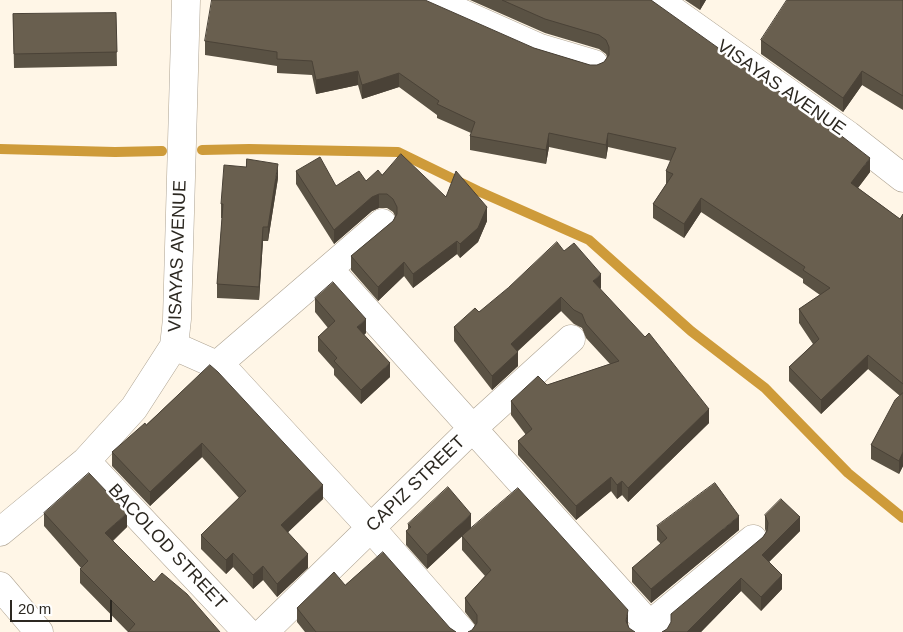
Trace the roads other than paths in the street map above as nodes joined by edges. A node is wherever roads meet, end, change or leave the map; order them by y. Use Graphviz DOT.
graph roads {
  1 [pos="186,0"];
  2 [pos="432,0"];
  3 [pos="658,0"];
  4 [pos="594,64"];
  5 [pos="903,178"];
  6 [pos="382,223"];
  7 [pos="329,269"];
  8 [pos="571,339"];
  9 [pos="174,346"];
  10 [pos="217,365"];
  11 [pos="473,428"];
  12 [pos="86,461"];
  13 [pos="371,528"];
  14 [pos="0,532"];
  15 [pos="753,539"];
  16 [pos="0,586"];
  17 [pos="649,629"];
  18 [pos="39,632"];
  19 [pos="247,632"];
  20 [pos="264,632"];
  21 [pos="462,632"];
  1 -- 9 [label="street, VISAYAS AVENUE"];
  2 -- 4 [label="street"];
  3 -- 5 [label="street, VISAYAS AVENUE"];
  6 -- 7 [label="street"];
  7 -- 10 [label="street"];
  7 -- 11 [label="street"];
  8 -- 11 [label="street, CAPIZ STREET"];
  9 -- 10 [label="street"];
  9 -- 12 [label="street, VISAYAS AVENUE"];
  10 -- 13 [label="street"];
  11 -- 13 [label="street, CAPIZ STREET"];
  11 -- 17 [label="street"];
  12 -- 14 [label="street, VISAYAS AVENUE"];
  12 -- 19 [label="street, BACOLOD STREET"];
  13 -- 20 [label="street, CAPIZ STREET"];
  13 -- 21 [label="street"];
  15 -- 17 [label="street"];
  16 -- 18 [label="street"];
}
